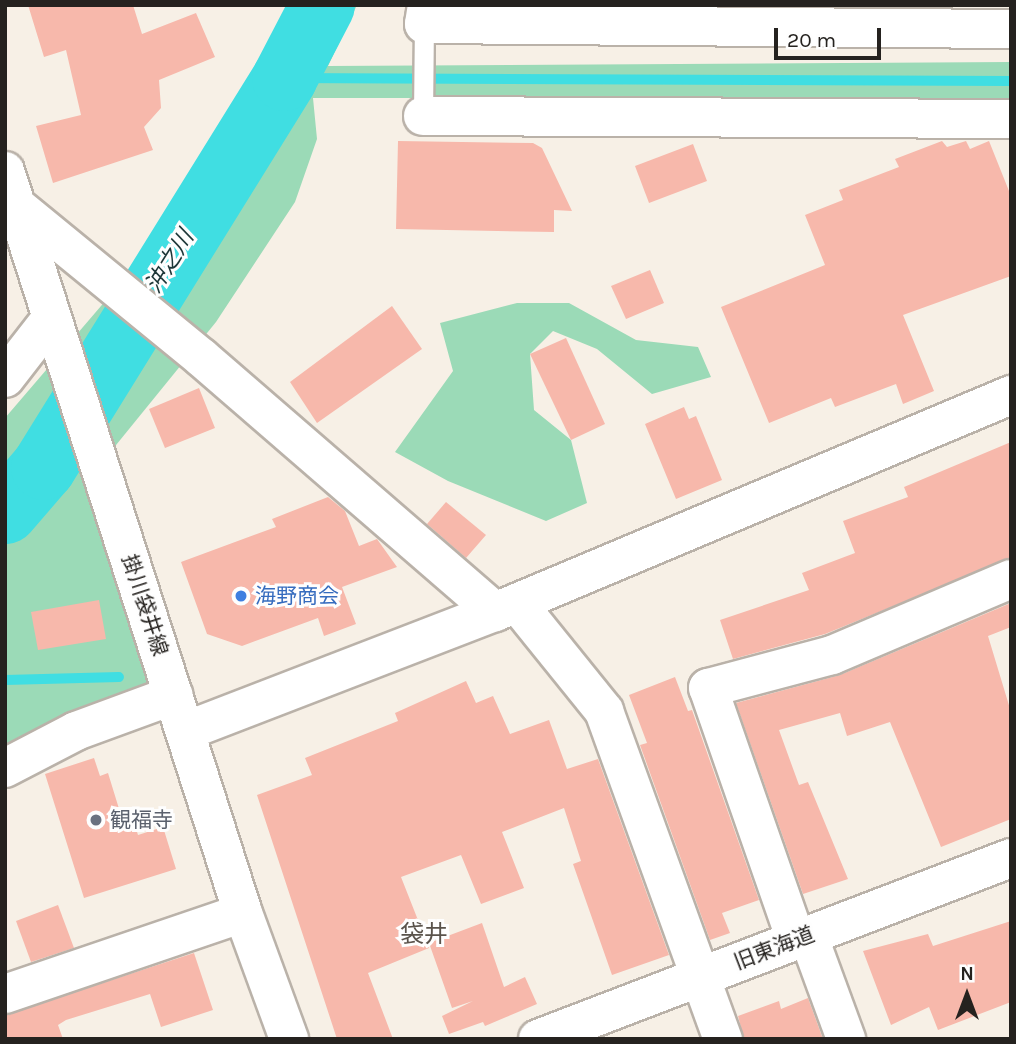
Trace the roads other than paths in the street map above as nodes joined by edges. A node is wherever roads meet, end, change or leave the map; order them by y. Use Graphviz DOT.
graph roads {
  1 [pos="425,28"];
  2 [pos="1011,29"];
  3 [pos="423,109"];
  4 [pos="1011,119"];
  5 [pos="5,171"];
  6 [pos="19,209"];
  7 [pos="52,326"];
  8 [pos="5,377"];
  9 [pos="1011,395"];
  10 [pos="1011,579"];
  11 [pos="506,608"];
  12 [pos="174,695"];
  13 [pos="186,732"];
  14 [pos="5,768"];
  15 [pos="1011,858"];
  16 [pos="243,912"];
  17 [pos="802,938"];
  18 [pos="698,977"];
  19 [pos="5,994"];
  20 [pos="289,1039"];
  21 [pos="538,1039"];
  22 [pos="723,1039"];
  23 [pos="846,1039"];
  1 -- 2 [label="street"];
  1 -- 3 [label="lane"];
  3 -- 4 [label="street"];
  5 -- 6 [label="street, 掛川袋井線"];
  6 -- 7 [label="street, 掛川袋井線"];
  6 -- 11 [label="street"];
  7 -- 8 [label="street"];
  7 -- 12 [label="street, 掛川袋井線"];
  9 -- 11 [label="street"];
  10 -- 17 [label="street"];
  11 -- 13 [label="street"];
  11 -- 18 [label="street"];
  12 -- 13 [label="street, 掛川袋井線"];
  12 -- 14 [label="street"];
  13 -- 16 [label="street, 掛川袋井線"];
  15 -- 17 [label="street, 旧東海道"];
  16 -- 19 [label="street"];
  16 -- 20 [label="street, 掛川袋井線"];
  17 -- 18 [label="street, 旧東海道"];
  17 -- 23 [label="street"];
  18 -- 21 [label="street, 旧東海道"];
  18 -- 22 [label="street"];
}
